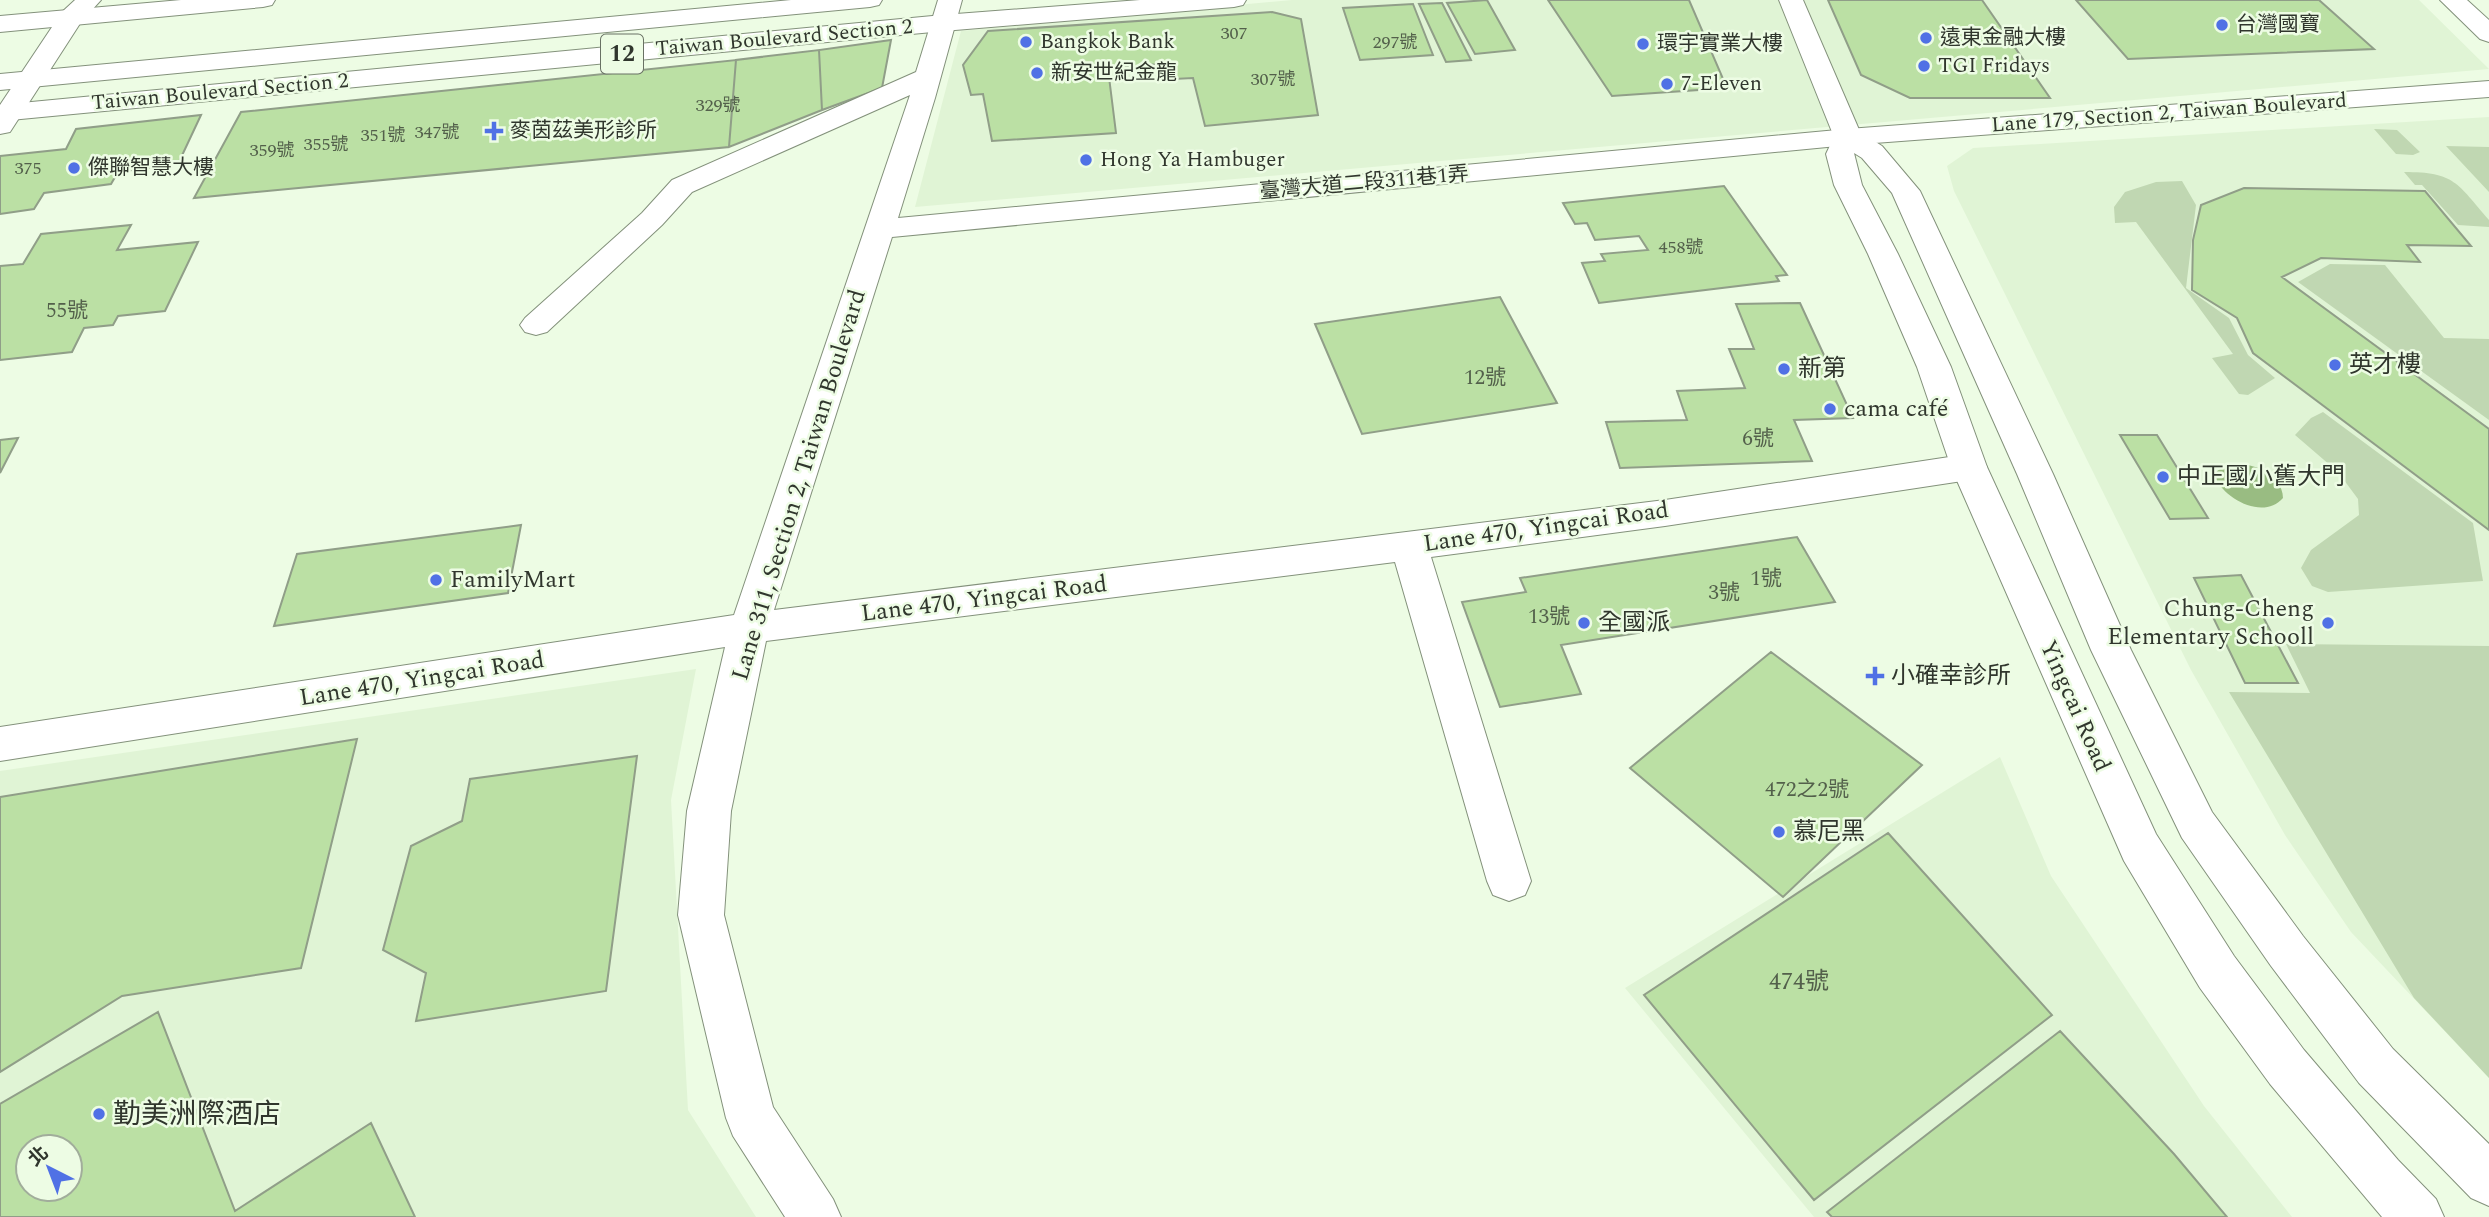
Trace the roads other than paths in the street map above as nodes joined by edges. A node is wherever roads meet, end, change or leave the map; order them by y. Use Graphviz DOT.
graph roads {
  1 [pos="263,0"];
  2 [pos="616,0"];
  3 [pos="870,0"];
  4 [pos="1234,0"];
  5 [pos="1791,0"];
  6 [pos="2452,0"];
  7 [pos="80,8"];
  8 [pos="947,12"];
  9 [pos="0,24"];
  10 [pos="2489,34"];
  11 [pos="45,57"];
  12 [pos="0,60"];
  13 [pos="928,77"];
  14 [pos="30,80"];
  15 [pos="0,82"];
  16 [pos="2489,89"];
  17 [pos="3,117"];
  18 [pos="1848,137"];
  19 [pos="879,229"];
  20 [pos="536,324"];
  21 [pos="1969,467"];
  22 [pos="1409,546"];
  23 [pos="749,628"];
  24 [pos="0,744"];
  25 [pos="1508,881"];
  26 [pos="2489,1180"];
  27 [pos="815,1217"];
  28 [pos="2418,1217"];
  1 -- 7 [label="main road"];
  2 -- 11 [label="main road, 12"];
  3 -- 14 [label="main road, Taiwan Boulevard Section 2 / 12"];
  4 -- 8 [label="main road, Taiwan Boulevard Section 2 / 12"];
  5 -- 18 [label="main road, Yingcai Road"];
  6 -- 10 [label="main road"];
  7 -- 9 [label="main road"];
  7 -- 11 [label="main road"];
  8 -- 13 [label="main road, Lane 311, Section 2, Taiwan Boulevard"];
  8 -- 17 [label="main road, Taiwan Boulevard Section 2 / 12"];
  11 -- 12 [label="main road, 12"];
  11 -- 14 [label="main road"];
  13 -- 19 [label="main road, Lane 311, Section 2, Taiwan Boulevard"];
  13 -- 20 [label="main road"];
  14 -- 15 [label="main road, Taiwan Boulevard Section 2 / 12"];
  14 -- 17 [label="main road"];
  16 -- 18 [label="main road, Lane 179, Section 2, Taiwan Boulevard"];
  18 -- 19 [label="main road, 臺灣大道二段311巷1弄"];
  18 -- 21 [label="main road, Yingcai Road"];
  18 -- 26 [label="main road"];
  19 -- 23 [label="main road, Lane 311, Section 2, Taiwan Boulevard"];
  21 -- 22 [label="main road, Lane 470, Yingcai Road"];
  21 -- 28 [label="main road, Yingcai Road"];
  22 -- 23 [label="main road, Lane 470, Yingcai Road"];
  22 -- 25 [label="main road"];
  23 -- 24 [label="main road, Lane 470, Yingcai Road"];
  23 -- 27 [label="main road, Lane 311, Section 2, Taiwan Boulevard"];
}
